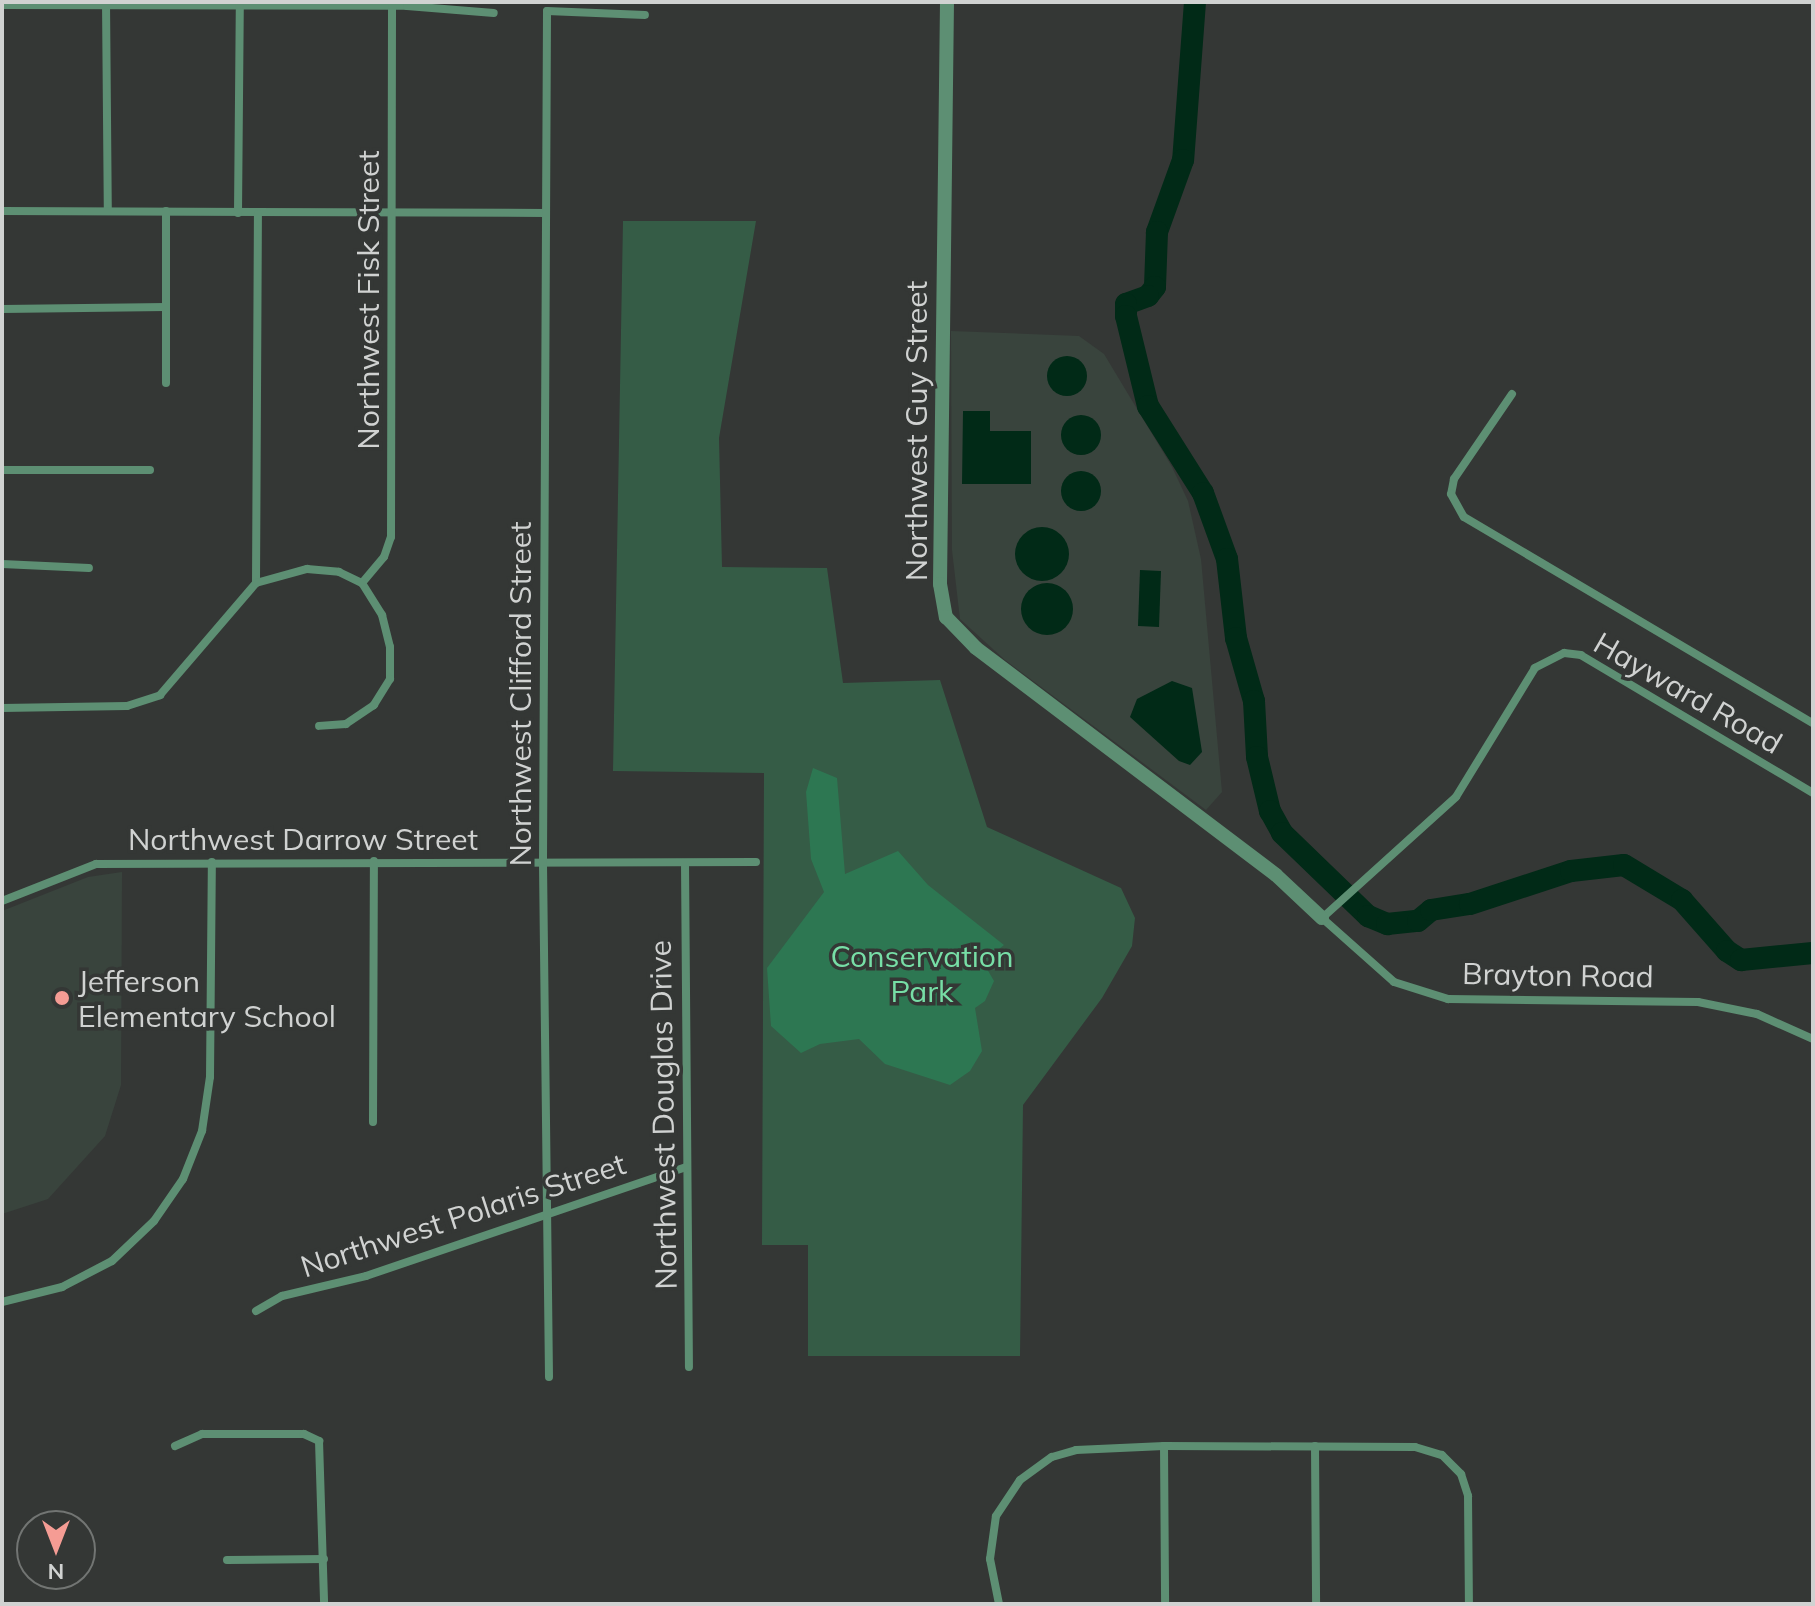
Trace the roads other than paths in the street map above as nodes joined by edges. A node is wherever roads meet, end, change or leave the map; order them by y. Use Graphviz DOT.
graph roads {
  1 [pos="947,2"];
  2 [pos="240,4"];
  3 [pos="375,4"];
  4 [pos="2,5"];
  5 [pos="106,5"];
  6 [pos="392,7"];
  7 [pos="494,13"];
  8 [pos="645,15"];
  9 [pos="2,211"];
  10 [pos="108,211"];
  11 [pos="166,211"];
  12 [pos="238,213"];
  13 [pos="546,213"];
  14 [pos="258,214"];
  15 [pos="392,214"];
  16 [pos="166,307"];
  17 [pos="2,309"];
  18 [pos="166,383"];
  19 [pos="1512,394"];
  20 [pos="2,470"];
  21 [pos="150,470"];
  22 [pos="2,564"];
  23 [pos="89,568"];
  24 [pos="256,583"];
  25 [pos="362,583"];
  26 [pos="2,708"];
  27 [pos="1813,723"];
  28 [pos="319,726"];
  29 [pos="1813,793"];
  30 [pos="374,861"];
  31 [pos="212,862"];
  32 [pos="543,862"];
  33 [pos="756,862"];
  34 [pos="685,863"];
  35 [pos="2,901"];
  36 [pos="1322,918"];
  37 [pos="1813,1039"];
  38 [pos="373,1122"];
  39 [pos="687,1167"];
  40 [pos="549,1215"];
  41 [pos="2,1302"];
  42 [pos="256,1311"];
  43 [pos="689,1367"];
  44 [pos="549,1377"];
  45 [pos="175,1446"];
  46 [pos="1164,1446"];
  47 [pos="1315,1446"];
  48 [pos="324,1559"];
  49 [pos="227,1560"];
  50 [pos="324,1604"];
  51 [pos="999,1604"];
  52 [pos="1165,1604"];
  53 [pos="1316,1604"];
  54 [pos="1469,1604"];
  1 -- 36 [label="street, Northwest Guy Street"];
  2 -- 3 [label="street"];
  2 -- 5 [label="street"];
  2 -- 12 [label="street"];
  3 -- 6 [label="street"];
  4 -- 5 [label="street"];
  5 -- 10 [label="street"];
  6 -- 7 [label="street"];
  6 -- 15 [label="street, Northwest Fisk Street"];
  8 -- 13 [label="street, Northwest Clifford Street"];
  9 -- 10 [label="street"];
  10 -- 11 [label="street"];
  11 -- 12 [label="street"];
  11 -- 16 [label="street"];
  12 -- 14 [label="street"];
  13 -- 15 [label="street"];
  13 -- 32 [label="street, Northwest Clifford Street"];
  14 -- 15 [label="street"];
  14 -- 24 [label="street"];
  15 -- 25 [label="street, Northwest Fisk Street"];
  16 -- 17 [label="street"];
  16 -- 18 [label="street"];
  19 -- 27 [label="street"];
  20 -- 21 [label="street"];
  22 -- 23 [label="street"];
  24 -- 25 [label="street"];
  24 -- 26 [label="street"];
  25 -- 28 [label="street"];
  29 -- 36 [label="street, Hayward Road"];
  30 -- 31 [label="street, Northwest Darrow Street"];
  30 -- 32 [label="street, Northwest Darrow Street"];
  30 -- 38 [label="street"];
  31 -- 35 [label="street, Northwest Darrow Street"];
  31 -- 41 [label="street"];
  32 -- 34 [label="street, Northwest Darrow Street"];
  32 -- 40 [label="street, Northwest Clifford Street"];
  33 -- 34 [label="street, Northwest Darrow Street"];
  34 -- 39 [label="street, Northwest Douglas Drive"];
  36 -- 37 [label="street, Brayton Road"];
  39 -- 40 [label="street, Northwest Polaris Street"];
  39 -- 43 [label="street, Northwest Douglas Drive"];
  40 -- 42 [label="street, Northwest Polaris Street"];
  40 -- 44 [label="street, Northwest Clifford Street"];
  45 -- 48 [label="street"];
  46 -- 47 [label="street"];
  46 -- 51 [label="street"];
  46 -- 52 [label="street"];
  47 -- 53 [label="street"];
  47 -- 54 [label="street"];
  48 -- 49 [label="street"];
  48 -- 50 [label="street"];
}
